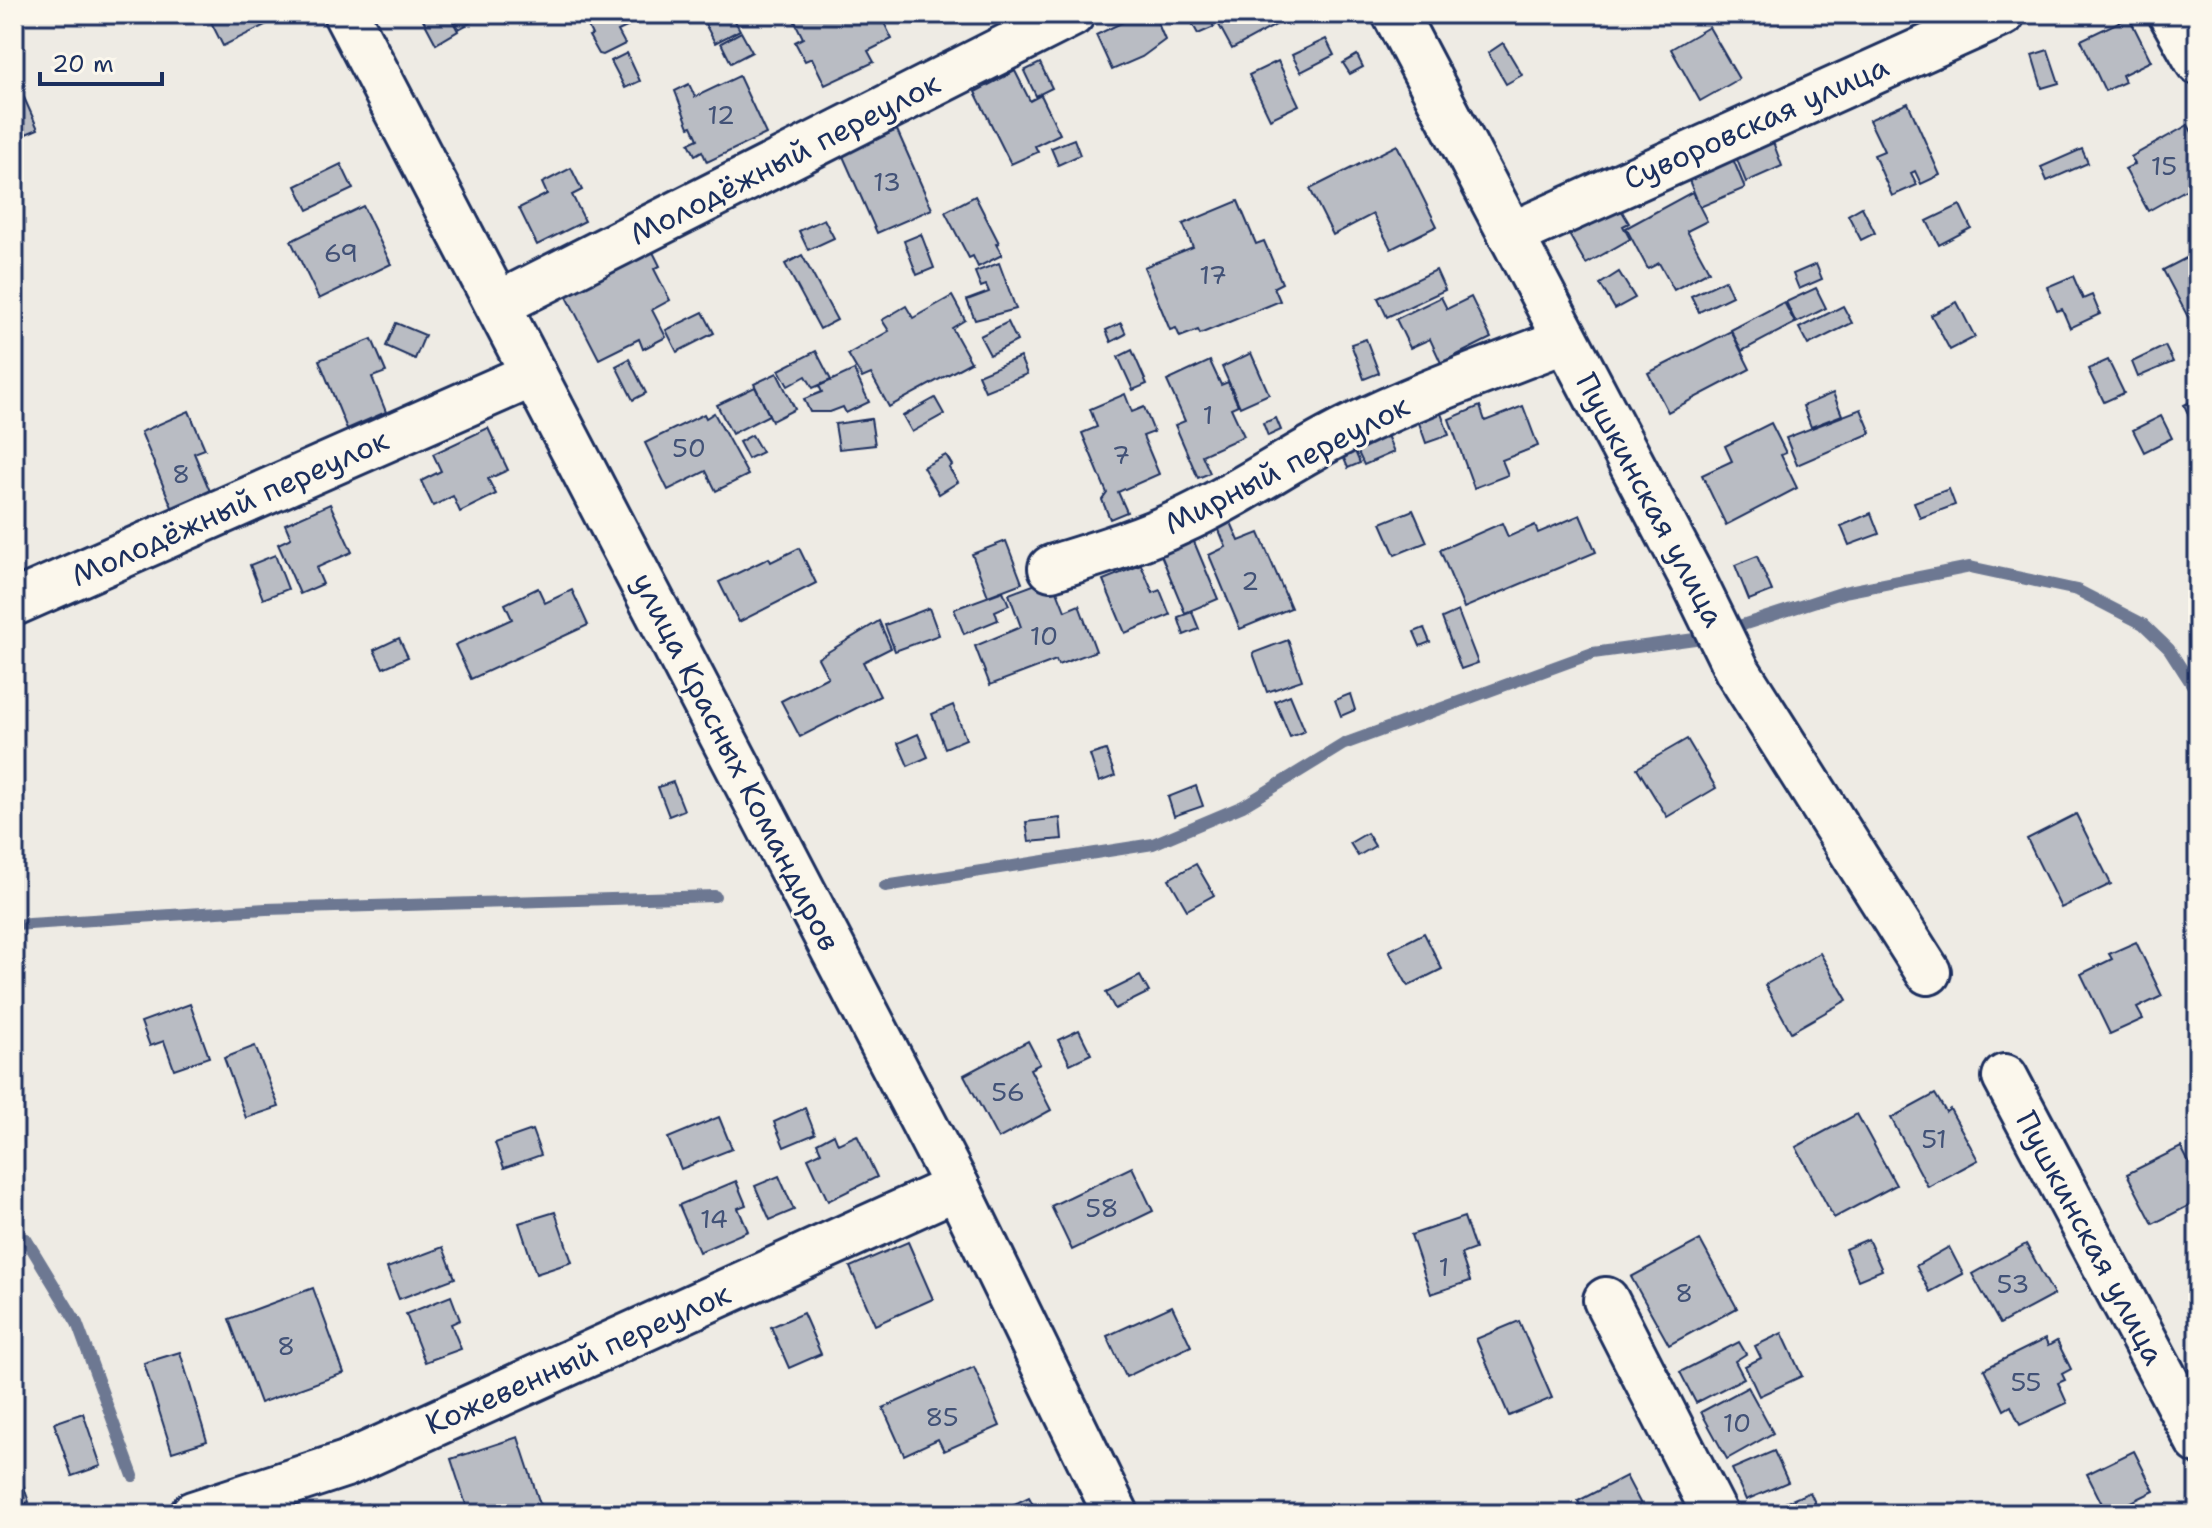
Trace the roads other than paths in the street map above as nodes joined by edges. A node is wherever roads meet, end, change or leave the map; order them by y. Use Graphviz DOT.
graph roads {
  1 [pos="346,14"];
  2 [pos="1072,14"];
  3 [pos="1395,14"];
  4 [pos="2002,14"];
  5 [pos="2171,14"];
  6 [pos="2198,62"];
  7 [pos="1511,235"];
  8 [pos="499,304"];
  9 [pos="1566,340"];
  10 [pos="534,374"];
  11 [pos="1051,568"];
  12 [pos="14,603"];
  13 [pos="1928,972"];
  14 [pos="2005,1077"];
  15 [pos="957,1187"];
  16 [pos="1606,1300"];
  17 [pos="2198,1441"];
  18 [pos="193,1514"];
  19 [pos="1116,1514"];
  20 [pos="1715,1514"];
  1 -- 8 [label="street, улица Красных Командиров"];
  2 -- 8 [label="street, Молодёжный переулок"];
  3 -- 7 [label="street, Пушкинская улица"];
  4 -- 7 [label="street, Суворовская улица"];
  5 -- 6 [label="street"];
  7 -- 9 [label="street, Пушкинская улица"];
  8 -- 10 [label="street, улица Красных Командиров"];
  9 -- 11 [label="street, Мирный переулок"];
  9 -- 13 [label="street, Пушкинская улица"];
  10 -- 12 [label="street, Молодёжный переулок"];
  10 -- 15 [label="street, улица Красных Командиров"];
  14 -- 17 [label="street, Пушкинская улица"];
  15 -- 18 [label="street, Кожевенный переулок"];
  15 -- 19 [label="street, улица Красных Командиров"];
  16 -- 20 [label="street"];
}
